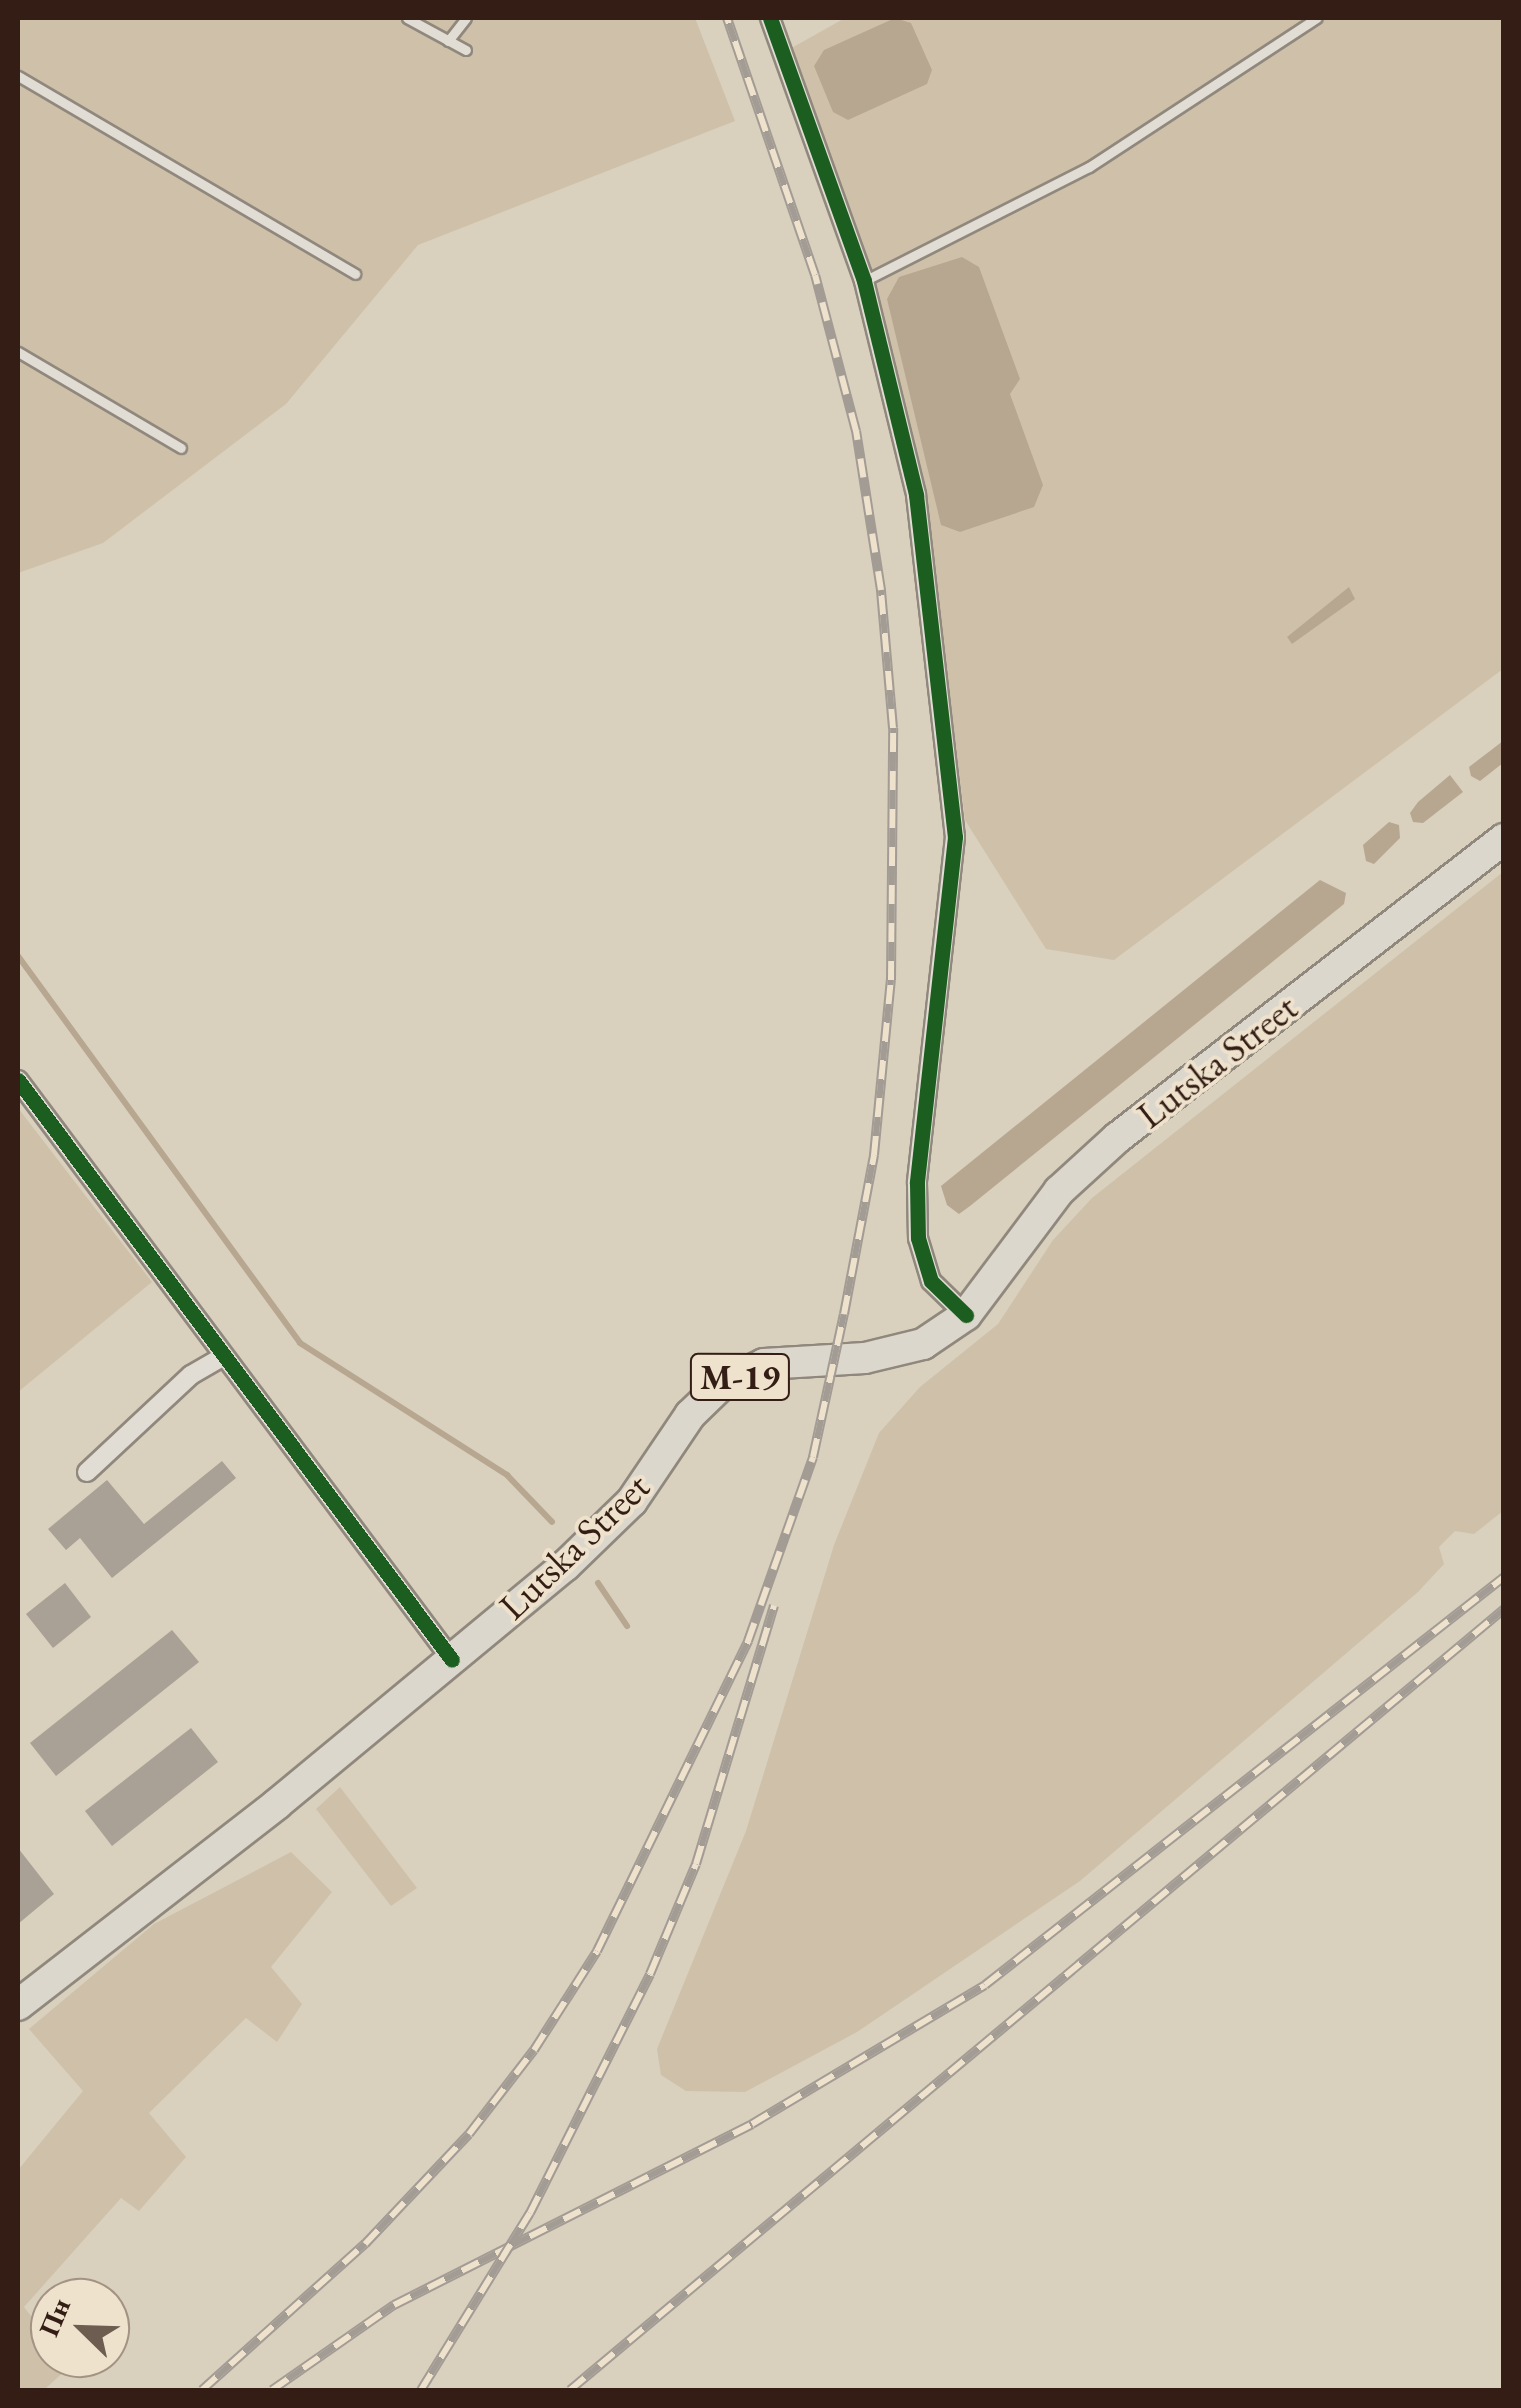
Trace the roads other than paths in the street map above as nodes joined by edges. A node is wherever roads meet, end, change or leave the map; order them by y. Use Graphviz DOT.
graph roads {
  1 [pos="407,18"];
  2 [pos="466,18"];
  3 [pos="770,18"];
  4 [pos="1317,18"];
  5 [pos="448,40"];
  6 [pos="466,50"];
  7 [pos="18,76"];
  8 [pos="355,274"];
  9 [pos="864,281"];
  10 [pos="18,352"];
  11 [pos="181,448"];
  12 [pos="1504,839"];
  13 [pos="18,1080"];
  14 [pos="966,1316"];
  15 [pos="221,1358"];
  16 [pos="87,1472"];
  17 [pos="452,1660"];
  18 [pos="18,2005"];
  1 -- 5 [label="lane"];
  2 -- 5 [label="lane"];
  3 -- 9 [label="street"];
  4 -- 9 [label="lane"];
  5 -- 6 [label="lane"];
  7 -- 8 [label="lane"];
  9 -- 14 [label="street"];
  10 -- 11 [label="lane"];
  12 -- 14 [label="highway, Lutska Street / М-19"];
  13 -- 15 [label="street"];
  14 -- 17 [label="highway, Lutska Street / М-19"];
  15 -- 16 [label="street"];
  15 -- 17 [label="street"];
  17 -- 18 [label="highway, Lutska Street / М-19"];
}
